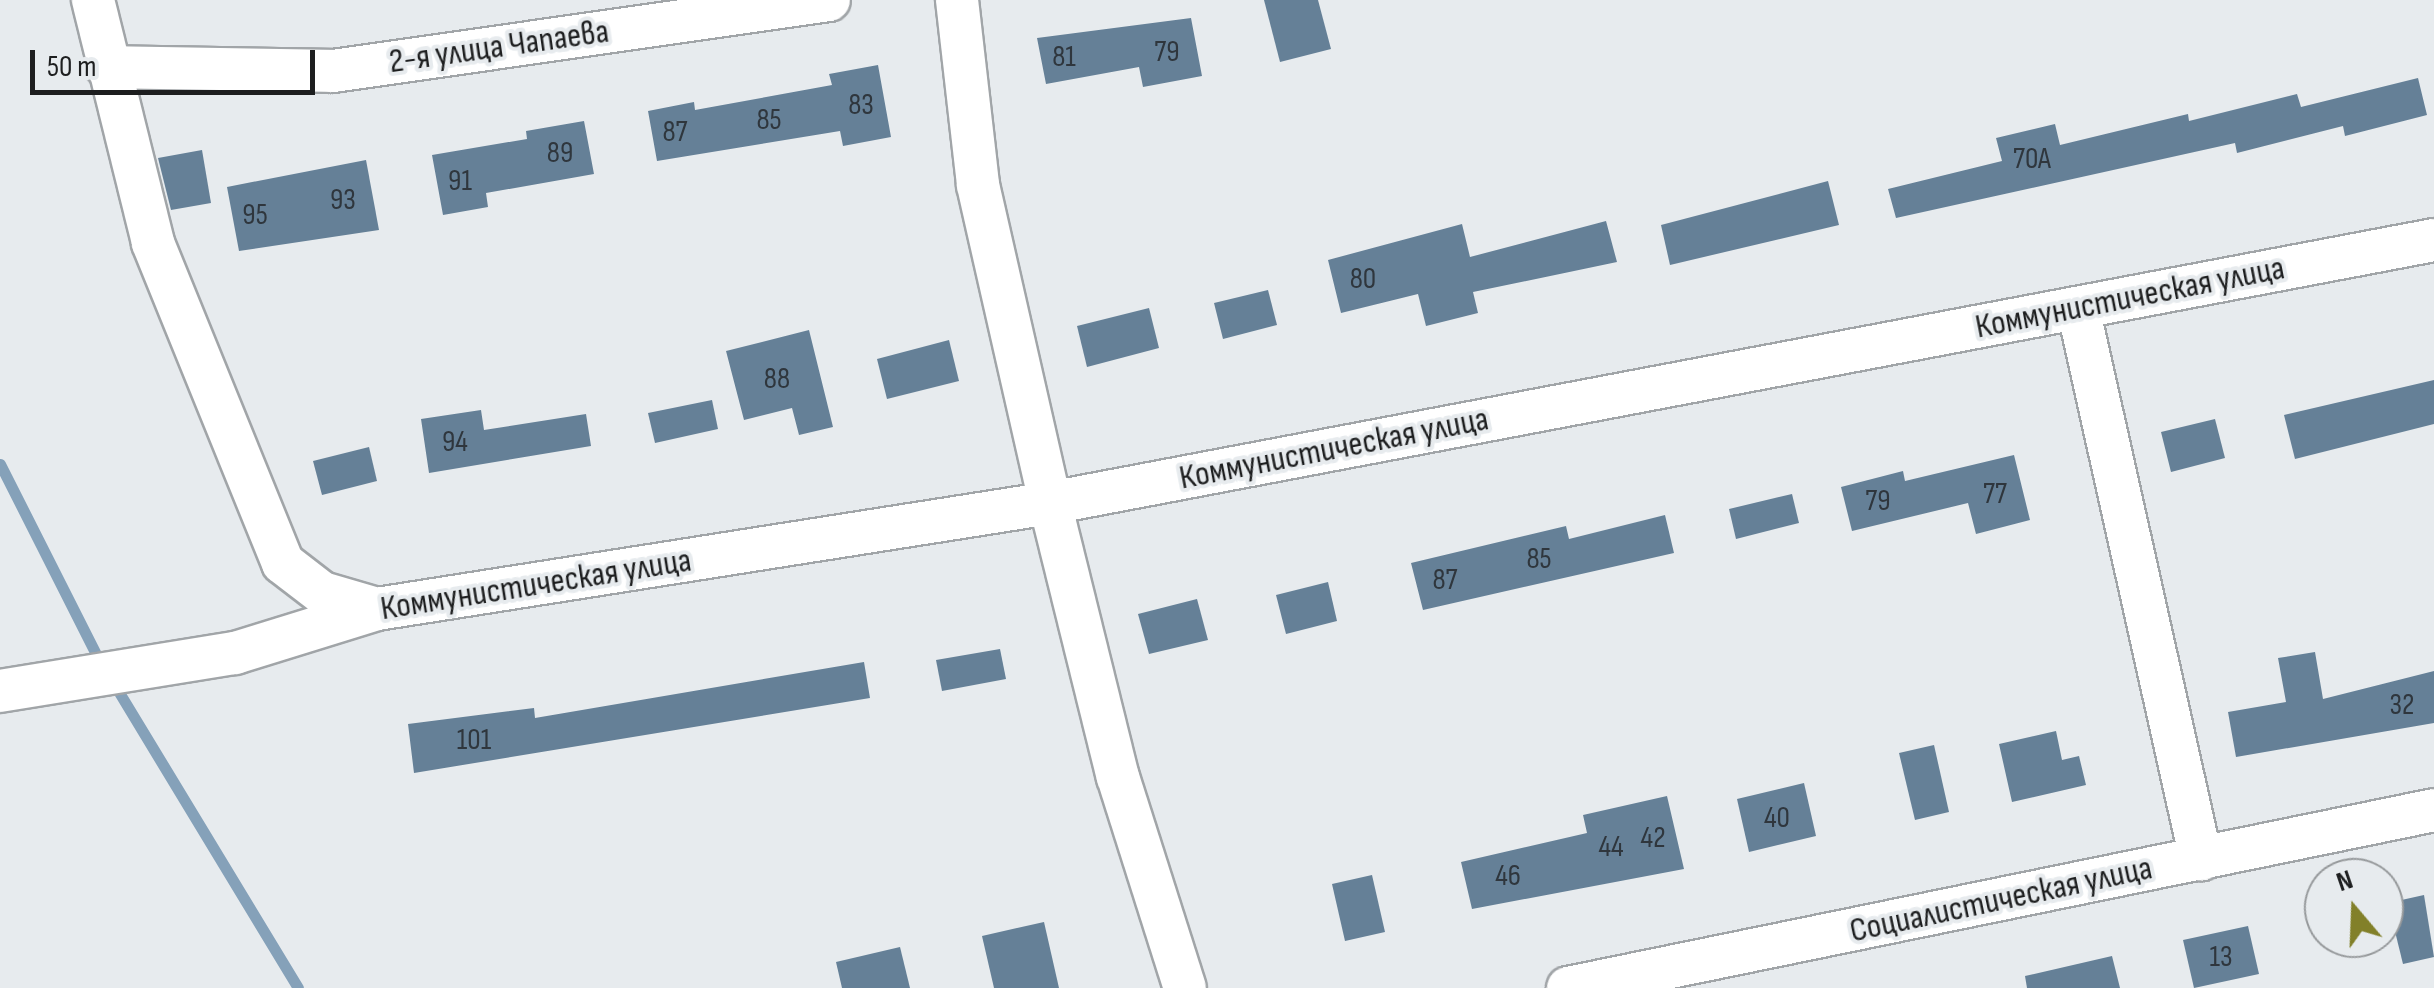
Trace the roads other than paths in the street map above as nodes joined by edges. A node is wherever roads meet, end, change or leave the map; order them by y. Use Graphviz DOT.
graph roads {
  1 [pos="93,0"];
  2 [pos="828,0"];
  3 [pos="957,0"];
  4 [pos="107,67"];
  5 [pos="2434,240"];
  6 [pos="2078,308"];
  7 [pos="1050,502"];
  8 [pos="376,609"];
  9 [pos="0,691"];
  10 [pos="2434,810"];
  11 [pos="2201,859"];
  12 [pos="1185,988"];
  13 [pos="1568,988"];
  1 -- 4 [label="street"];
  2 -- 4 [label="street, 2-я улица Чапаева"];
  3 -- 7 [label="street"];
  4 -- 8 [label="street"];
  5 -- 6 [label="street, Коммунистическая улица"];
  6 -- 7 [label="street, Коммунистическая улица"];
  6 -- 11 [label="street"];
  7 -- 8 [label="street, Коммунистическая улица"];
  7 -- 12 [label="street"];
  8 -- 9 [label="street, Коммунистическая улица"];
  10 -- 11 [label="street, Социалистическая улица"];
  11 -- 13 [label="street, Социалистическая улица"];
}
